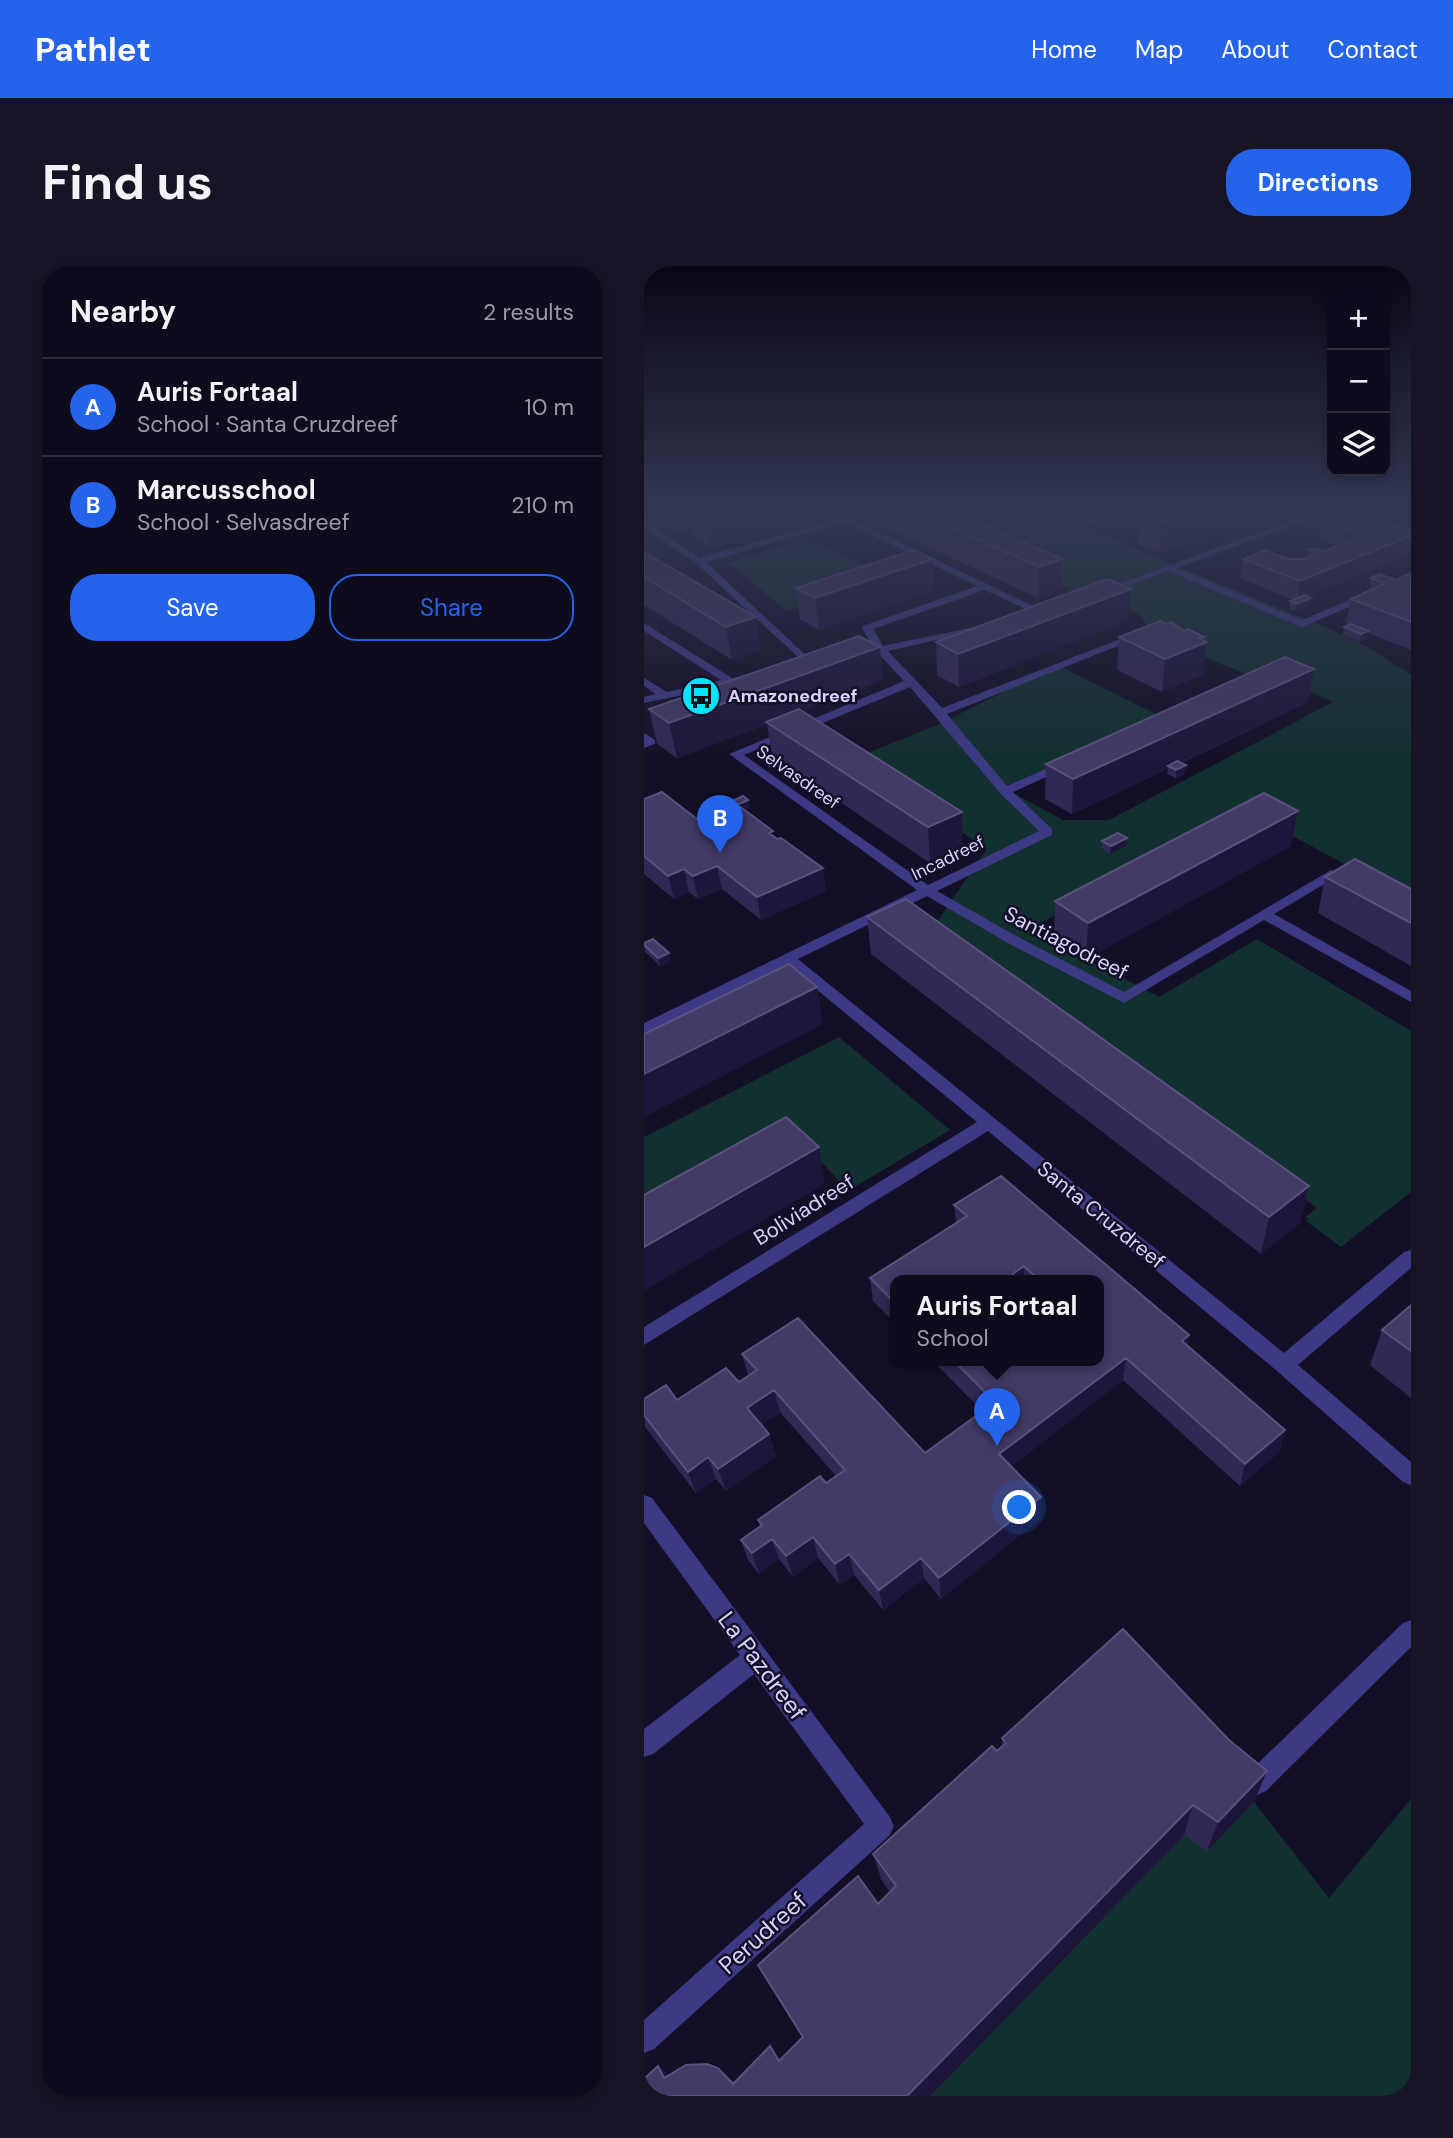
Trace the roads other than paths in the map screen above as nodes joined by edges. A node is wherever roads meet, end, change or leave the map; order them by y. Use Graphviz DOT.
graph roads {
  1 [pos="737,594"];
  2 [pos="962,594"];
  3 [pos="1002,594"];
  4 [pos="1231,594"];
  5 [pos="1371,594"];
  6 [pos="644,626"];
  7 [pos="1150,632"];
  8 [pos="880,649"];
  9 [pos="857,655"];
  10 [pos="797,668"];
  11 [pos="757,677"];
  12 [pos="644,681"];
  13 [pos="731,682"];
  14 [pos="910,683"];
  15 [pos="664,695"];
  16 [pos="644,700"];
  17 [pos="940,713"];
  18 [pos="644,737"];
  19 [pos="644,744"];
  20 [pos="1080,759"];
  21 [pos="1005,791"];
  22 [pos="1331,874"];
  23 [pos="926,890"];
  24 [pos="1265,915"];
  25 [pos="789,958"];
  26 [pos="1411,997"];
  27 [pos="645,1027"];
  28 [pos="988,1123"];
  29 [pos="1411,1257"];
  30 [pos="644,1337"];
  31 [pos="1284,1365"];
  32 [pos="1411,1475"];
  33 [pos="644,1505"];
  34 [pos="1411,1631"];
  35 [pos="755,1658"];
  36 [pos="644,1745"];
  37 [pos="1257,1782"];
  38 [pos="881,1826"];
  39 [pos="644,2039"];
  1 -- 10 [label="street"];
  2 -- 8 [label="street"];
  3 -- 8 [label="street"];
  4 -- 5 [label="street"];
  6 -- 13 [label="street"];
  7 -- 17 [label="street"];
  8 -- 9 [label="street"];
  8 -- 14 [label="street, Incadreef"];
  11 -- 13 [label="street"];
  12 -- 15 [label="street"];
  13 -- 15 [label="street"];
  14 -- 17 [label="street, Incadreef"];
  14 -- 23 [label="street, Selvasdreef"];
  15 -- 16 [label="street"];
  17 -- 21 [label="street, Incadreef"];
  18 -- 19 [label="street"];
  20 -- 21 [label="street"];
  21 -- 23 [label="street, Incadreef"];
  22 -- 24 [label="street, Santiagodreef"];
  23 -- 24 [label="street, Santiagodreef"];
  23 -- 25 [label="street, Incadreef"];
  24 -- 26 [label="street"];
  25 -- 27 [label="street, Incadreef"];
  25 -- 28 [label="street, Santa Cruzdreef"];
  28 -- 30 [label="street, Boliviadreef"];
  28 -- 31 [label="street, Santa Cruzdreef"];
  29 -- 31 [label="street"];
  31 -- 32 [label="street, Santa Cruzdreef"];
  33 -- 35 [label="street, La Pazdreef"];
  34 -- 37 [label="street"];
  35 -- 36 [label="street"];
  35 -- 38 [label="street, La Pazdreef"];
  38 -- 39 [label="street, Perudreef"];
}
